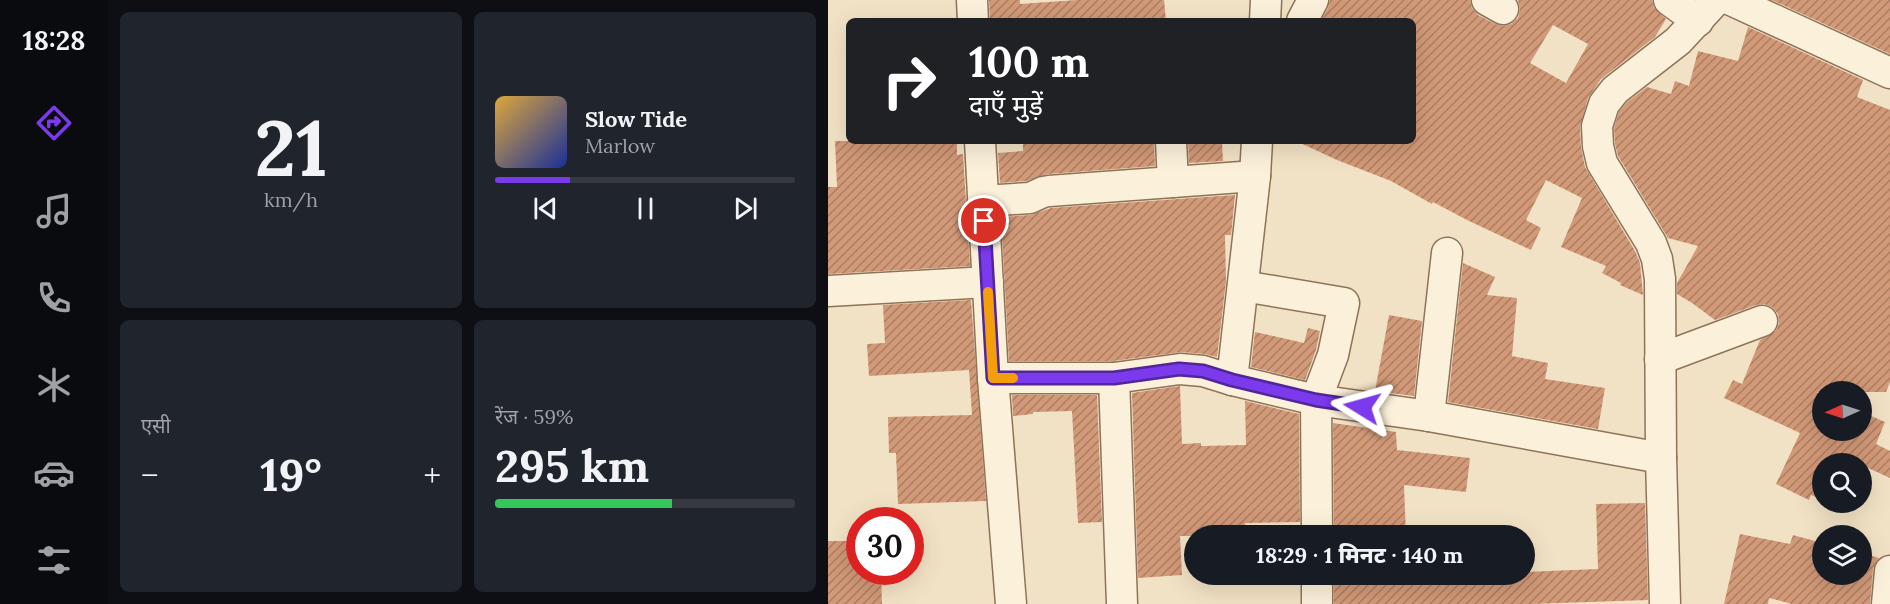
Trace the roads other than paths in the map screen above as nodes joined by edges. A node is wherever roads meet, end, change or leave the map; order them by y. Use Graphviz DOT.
graph roads {
  1 [pos="972,0"];
  2 [pos="1266,0"];
  3 [pos="1313,0"];
  4 [pos="1669,0"];
  5 [pos="1731,0"];
  6 [pos="1707,10"];
  7 [pos="973,18"];
  8 [pos="1265,18"];
  9 [pos="1304,18"];
  10 [pos="1890,73"];
  11 [pos="980,144"];
  12 [pos="1171,144"];
  13 [pos="1257,144"];
  14 [pos="1255,176"];
  15 [pos="1173,182"];
  16 [pos="983,201"];
  17 [pos="1447,253"];
  18 [pos="988,282"];
  19 [pos="1243,286"];
  20 [pos="828,291"];
  21 [pos="1762,321"];
  22 [pos="1660,359"];
  23 [pos="993,378"];
  24 [pos="1114,378"];
  25 [pos="1232,380"];
  26 [pos="1316,400"];
  27 [pos="1429,416"];
  28 [pos="1661,458"];
  29 [pos="1317,525"];
  30 [pos="1890,571"];
  31 [pos="1317,585"];
  32 [pos="1011,604"];
  33 [pos="1122,604"];
  34 [pos="1317,604"];
  35 [pos="1665,604"];
  36 [pos="1887,604"];
  1 -- 7 [label="street"];
  2 -- 8 [label="street"];
  3 -- 9 [label="street"];
  4 -- 6 [label="street"];
  5 -- 10 [label="street"];
  6 -- 22 [label="street"];
  11 -- 16 [label="street"];
  12 -- 15 [label="street"];
  13 -- 14 [label="street"];
  14 -- 15 [label="street"];
  14 -- 19 [label="street"];
  15 -- 16 [label="street"];
  16 -- 18 [label="street"];
  17 -- 27 [label="street"];
  18 -- 20 [label="street"];
  18 -- 23 [label="street"];
  19 -- 25 [label="street"];
  19 -- 26 [label="street"];
  21 -- 22 [label="street"];
  22 -- 28 [label="street"];
  23 -- 24 [label="street"];
  23 -- 32 [label="street"];
  24 -- 25 [label="street"];
  24 -- 33 [label="street"];
  25 -- 26 [label="street"];
  26 -- 27 [label="street"];
  26 -- 29 [label="street"];
  27 -- 28 [label="street"];
  28 -- 35 [label="street"];
  30 -- 36 [label="street"];
  31 -- 34 [label="street"];
}
